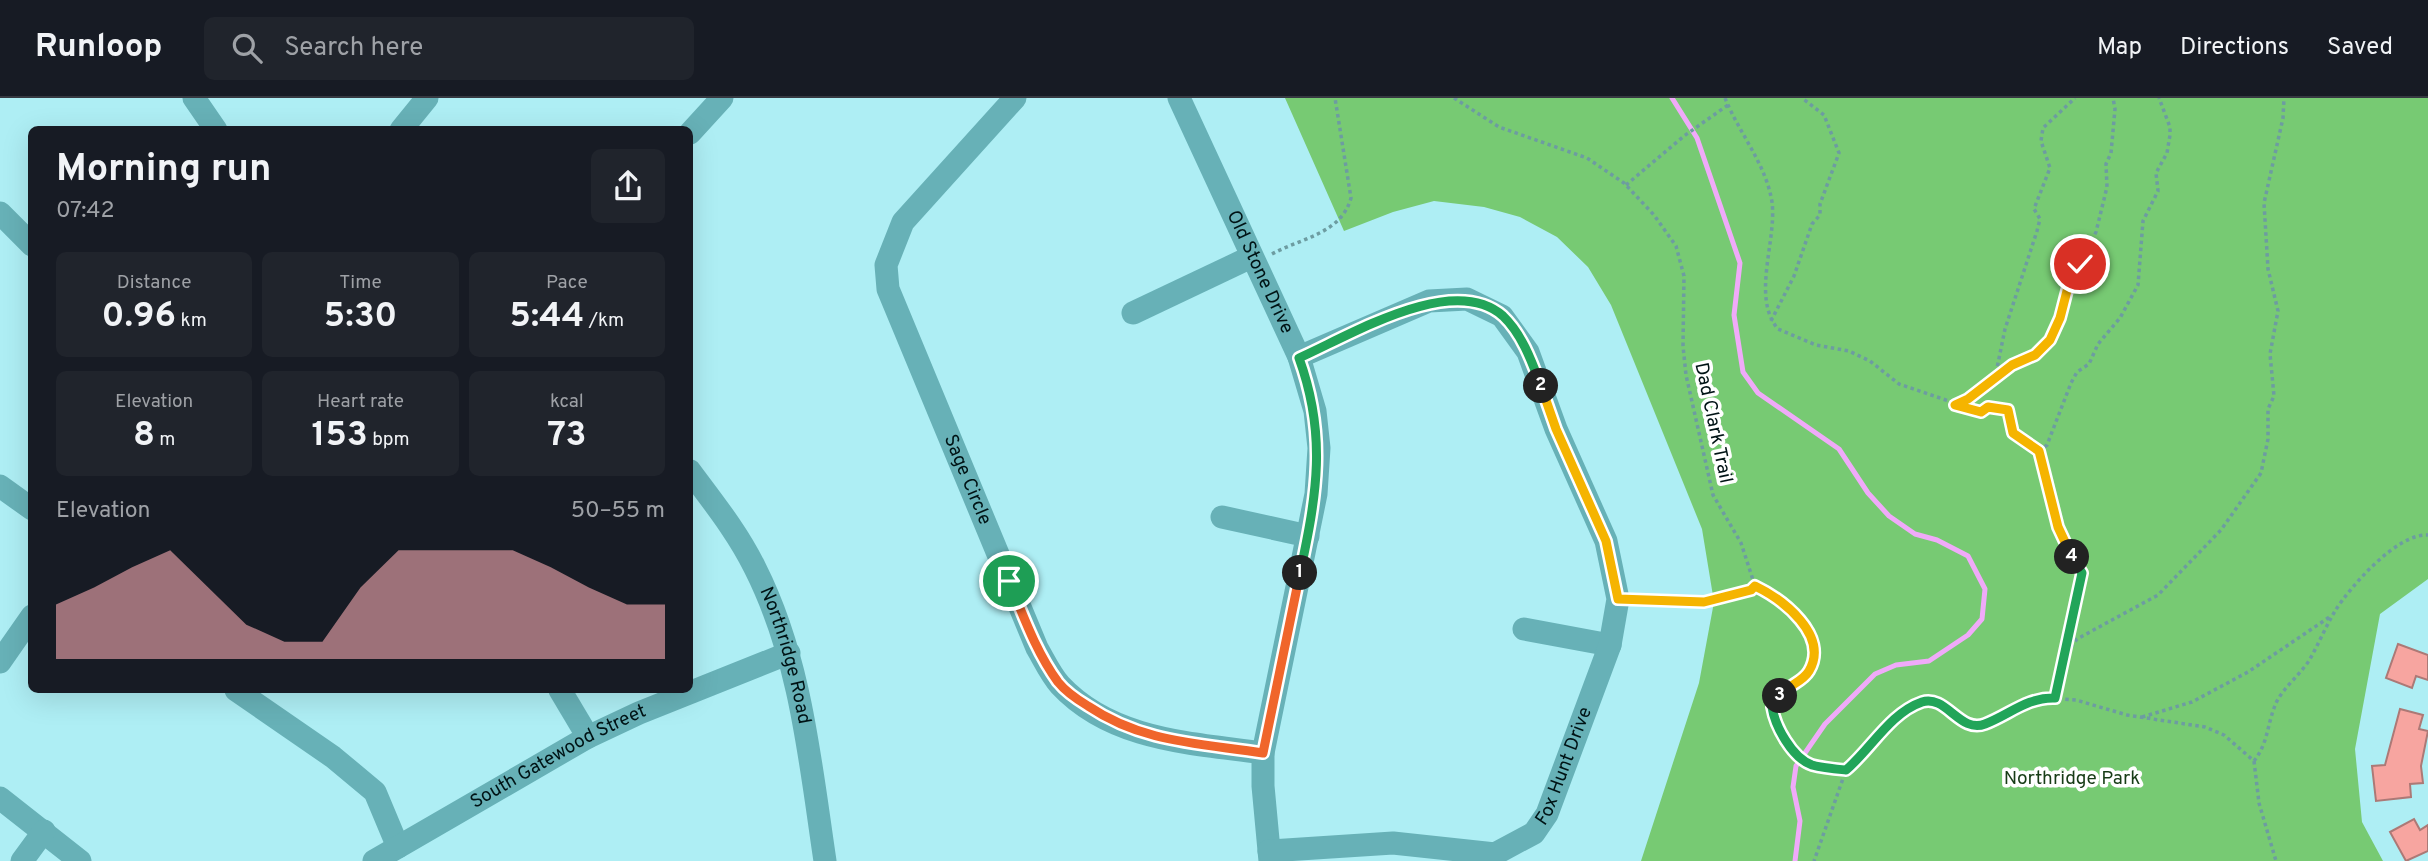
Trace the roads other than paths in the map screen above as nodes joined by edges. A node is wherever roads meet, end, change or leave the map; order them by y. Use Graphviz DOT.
graph roads {
  1 [pos="194,98"];
  2 [pos="428,98"];
  3 [pos="722,98"];
  4 [pos="1015,98"];
  5 [pos="1179,98"];
  6 [pos="213,126"];
  7 [pos="404,126"];
  8 [pos="693,130"];
  9 [pos="0,213"];
  10 [pos="28,242"];
  11 [pos="1253,261"];
  12 [pos="1133,313"];
  13 [pos="1299,358"];
  14 [pos="693,475"];
  15 [pos="0,486"];
  16 [pos="28,506"];
  17 [pos="1222,517"];
  18 [pos="1308,536"];
  19 [pos="28,623"];
  20 [pos="1524,629"];
  21 [pos="1610,645"];
  22 [pos="789,653"];
  23 [pos="0,662"];
  24 [pos="693,691"];
  25 [pos="240,693"];
  26 [pos="562,693"];
  27 [pos="689,693"];
  28 [pos="588,737"];
  29 [pos="1263,753"];
  30 [pos="0,798"];
  31 [pos="44,831"];
  32 [pos="398,847"];
  33 [pos="1270,856"];
  34 [pos="1495,858"];
  35 [pos="22,861"];
  36 [pos="80,861"];
  37 [pos="374,861"];
  38 [pos="825,861"];
  1 -- 6 [label="street"];
  2 -- 7 [label="street"];
  3 -- 8 [label="street"];
  4 -- 29 [label="street, Sage Circle"];
  5 -- 11 [label="street, Old Stone Drive"];
  9 -- 10 [label="street"];
  11 -- 12 [label="street"];
  11 -- 13 [label="street, Old Stone Drive"];
  13 -- 18 [label="street, Old Stone Drive"];
  13 -- 21 [label="street, Fox Hunt Drive"];
  14 -- 22 [label="street, Northridge Road"];
  15 -- 16 [label="street"];
  17 -- 18 [label="street"];
  18 -- 29 [label="street, Old Stone Drive"];
  19 -- 23 [label="street"];
  20 -- 21 [label="street"];
  21 -- 34 [label="street, Fox Hunt Drive"];
  22 -- 24 [label="street, South Gatewood Street"];
  22 -- 38 [label="street, Northridge Road"];
  25 -- 32 [label="street"];
  26 -- 28 [label="street"];
  27 -- 28 [label="street, South Gatewood Street"];
  28 -- 32 [label="street, South Gatewood Street"];
  29 -- 33 [label="street, Old Stone Drive"];
  30 -- 31 [label="street"];
  31 -- 35 [label="street"];
  31 -- 36 [label="street"];
  32 -- 37 [label="street, South Gatewood Street"];
  33 -- 34 [label="street, Fox Hunt Drive"];
}
